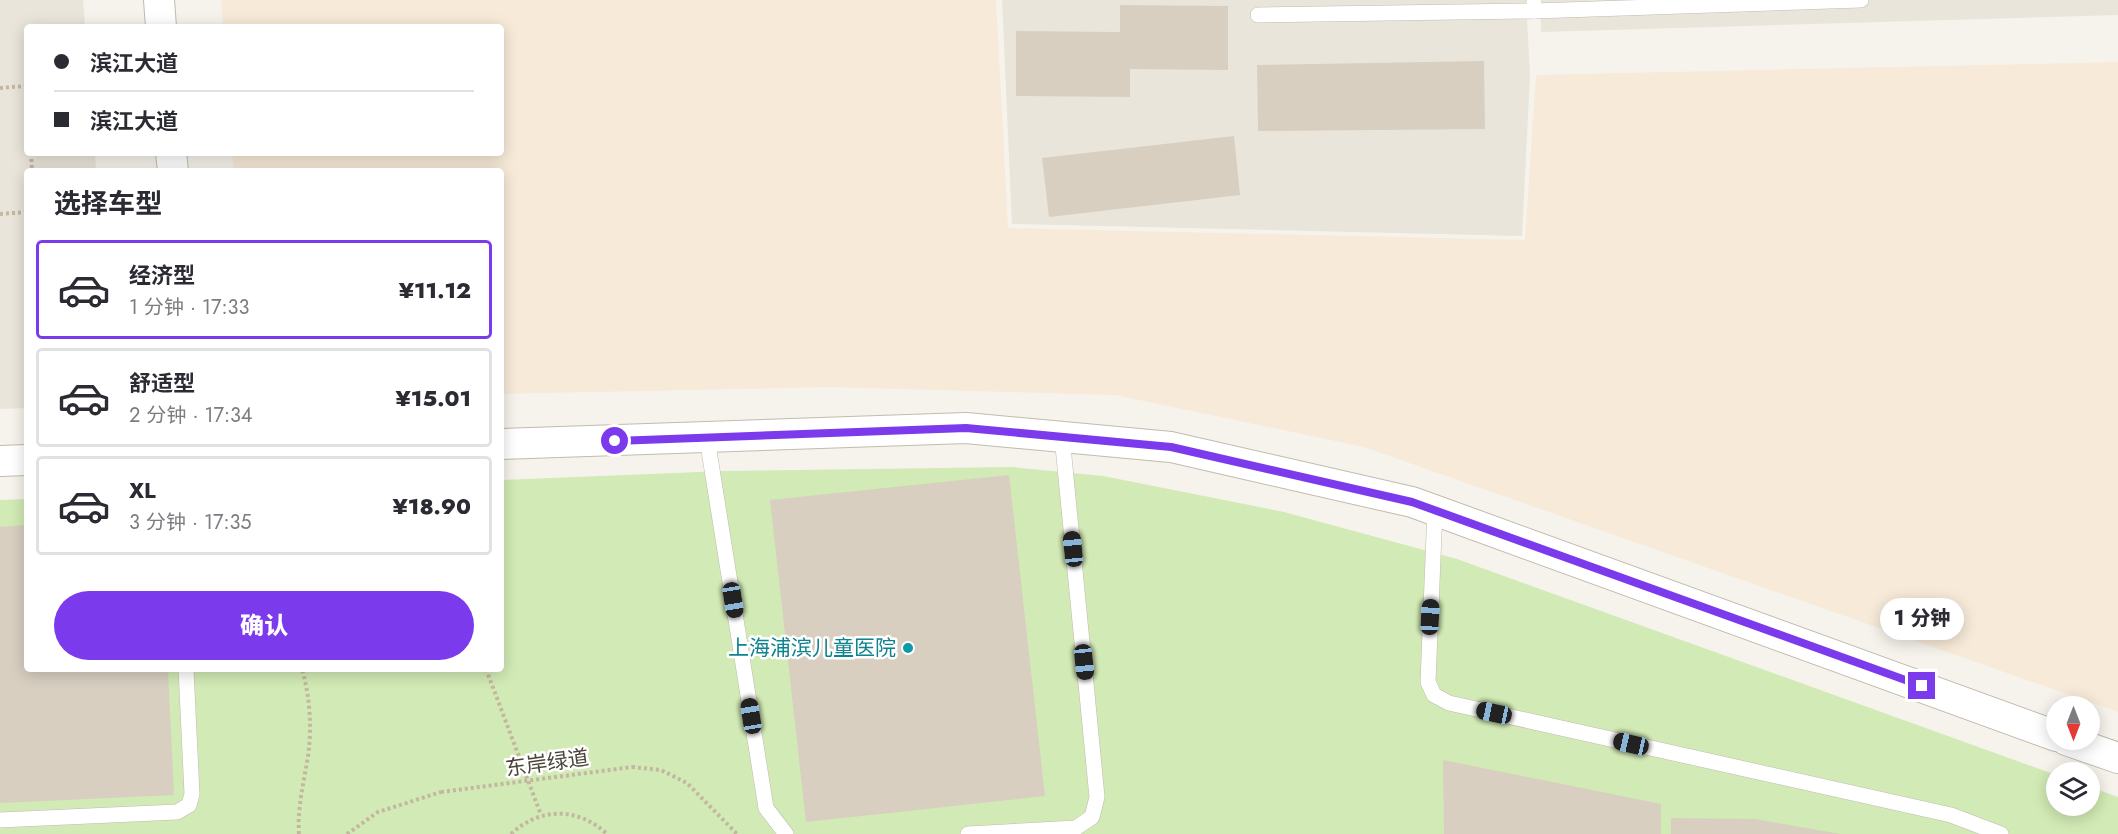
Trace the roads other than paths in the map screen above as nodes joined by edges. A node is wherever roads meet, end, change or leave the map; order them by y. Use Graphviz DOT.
graph roads {
  1 [pos="159,0"];
  2 [pos="1861,0"];
  3 [pos="1534,6"];
  4 [pos="1258,15"];
  5 [pos="161,24"];
  6 [pos="1062,436"];
  7 [pos="707,438"];
  8 [pos="504,444"];
  9 [pos="24,460"];
  10 [pos="0,461"];
  11 [pos="1435,509"];
  12 [pos="186,672"];
  13 [pos="2046,732"];
  14 [pos="2095,750"];
  15 [pos="2118,758"];
  16 [pos="0,820"];
  17 [pos="786,834"];
  18 [pos="968,834"];
  19 [pos="2001,834"];
  1 -- 5 [label="street"];
  2 -- 3 [label="lane"];
  3 -- 4 [label="lane"];
  6 -- 7 [label="street"];
  6 -- 11 [label="street"];
  6 -- 18 [label="lane"];
  7 -- 8 [label="street"];
  7 -- 17 [label="lane"];
  9 -- 10 [label="street"];
  11 -- 13 [label="street"];
  11 -- 19 [label="lane"];
  12 -- 16 [label="lane"];
  14 -- 15 [label="street"];
}
